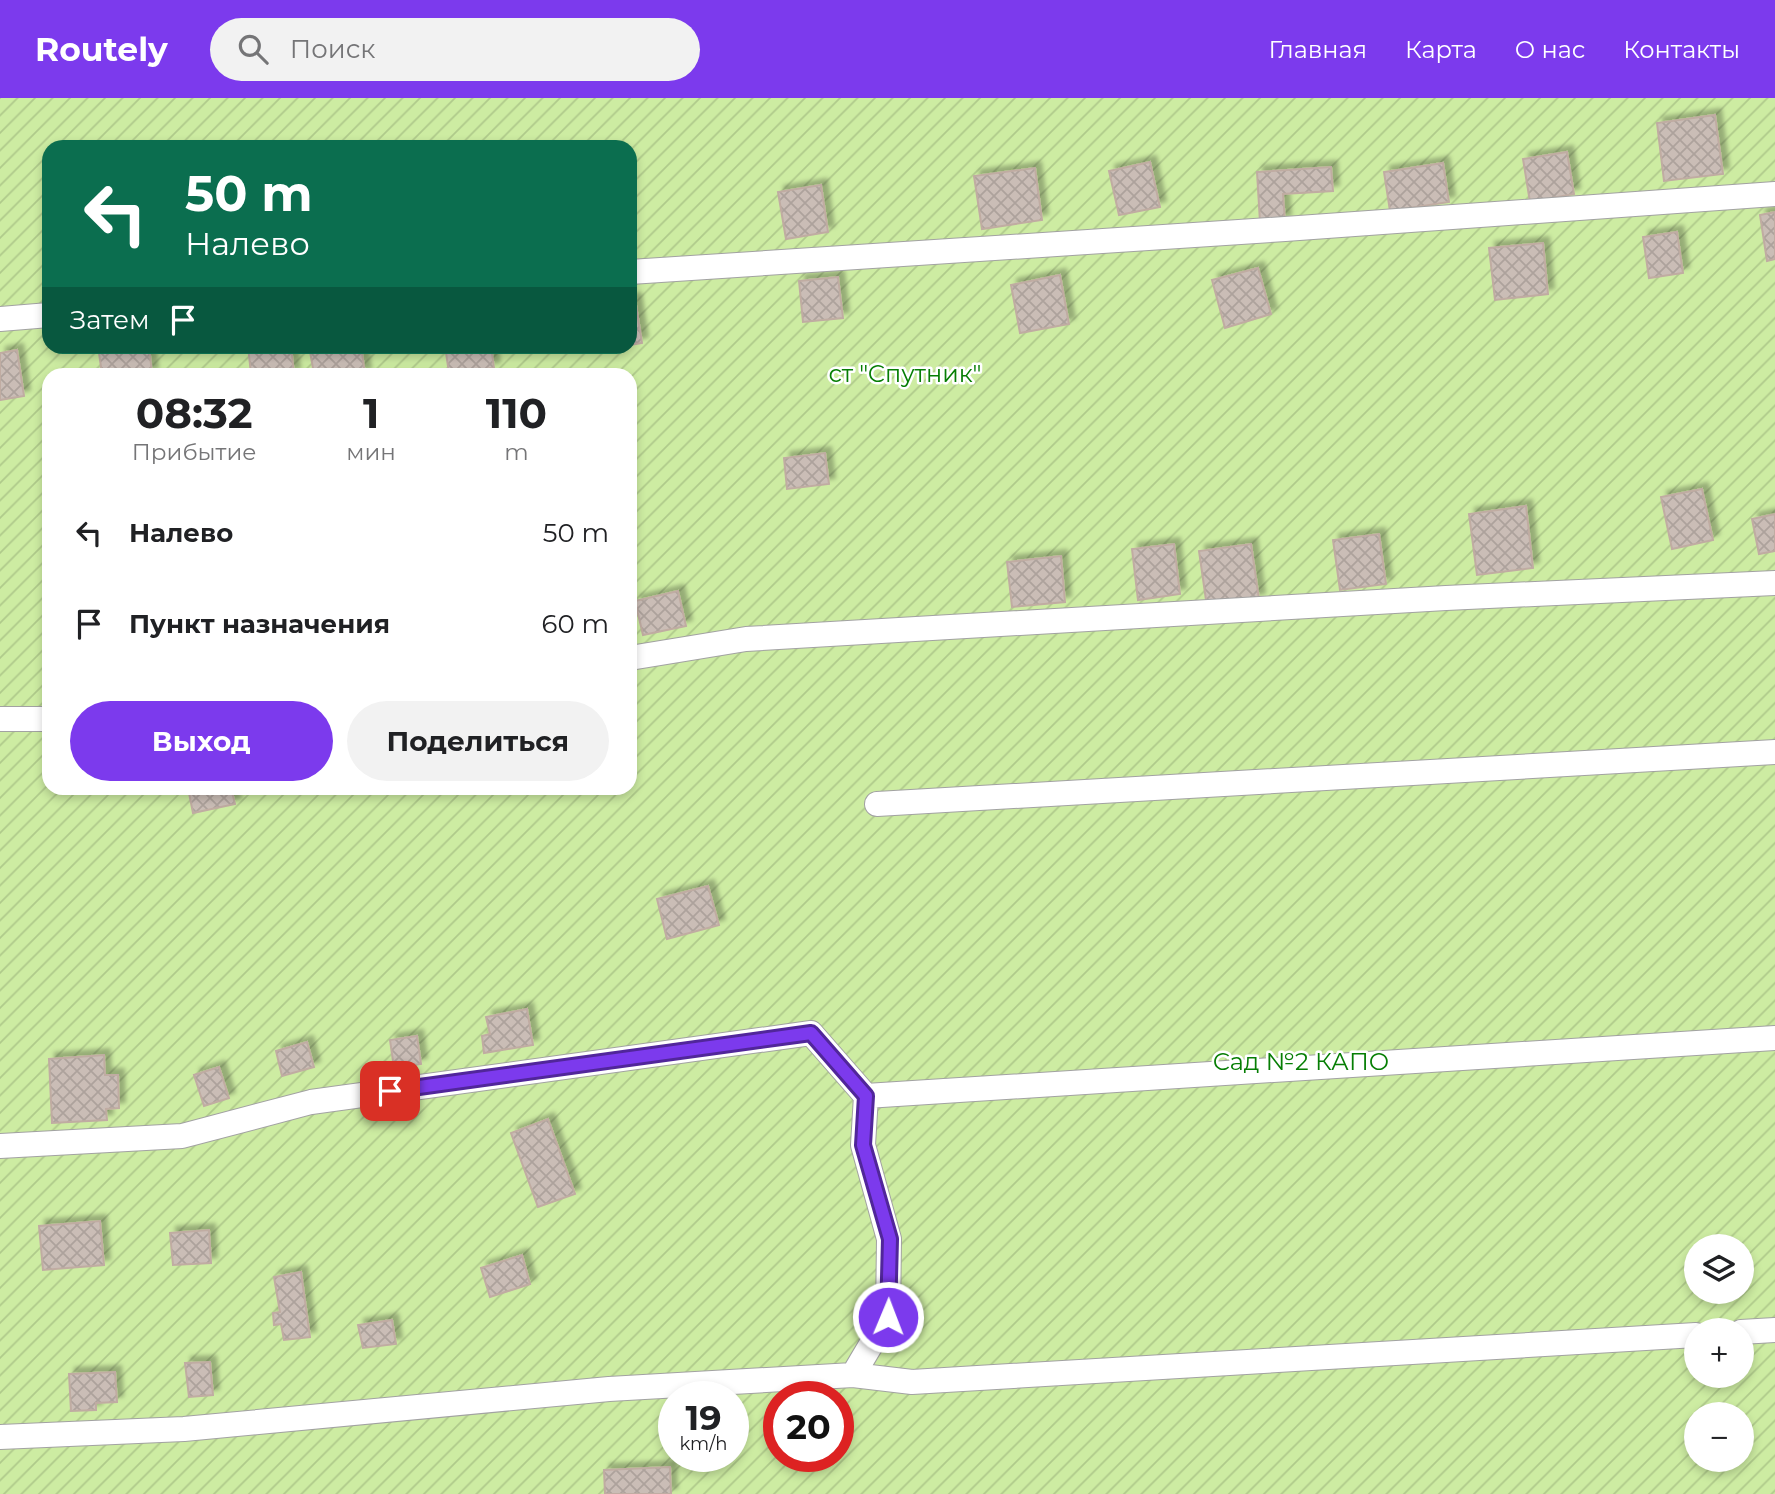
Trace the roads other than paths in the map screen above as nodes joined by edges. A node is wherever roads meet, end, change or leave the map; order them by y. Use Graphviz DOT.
graph roads {
  1 [pos="1775,194"];
  2 [pos="637,272"];
  3 [pos="42,316"];
  4 [pos="0,319"];
  5 [pos="1775,583"];
  6 [pos="637,657"];
  7 [pos="0,719"];
  8 [pos="42,719"];
  9 [pos="1775,752"];
  10 [pos="877,804"];
  11 [pos="1775,1038"];
  12 [pos="866,1096"];
  13 [pos="0,1146"];
  14 [pos="1775,1330"];
  15 [pos="1754,1331"];
  16 [pos="1684,1336"];
  17 [pos="853,1376"];
  18 [pos="0,1437"];
  1 -- 2 [label="lane"];
  3 -- 4 [label="lane"];
  5 -- 6 [label="lane"];
  7 -- 8 [label="lane"];
  9 -- 10 [label="lane"];
  11 -- 12 [label="lane"];
  12 -- 13 [label="lane"];
  12 -- 17 [label="lane"];
  14 -- 15 [label="lane"];
  16 -- 17 [label="lane"];
  17 -- 18 [label="lane"];
}
